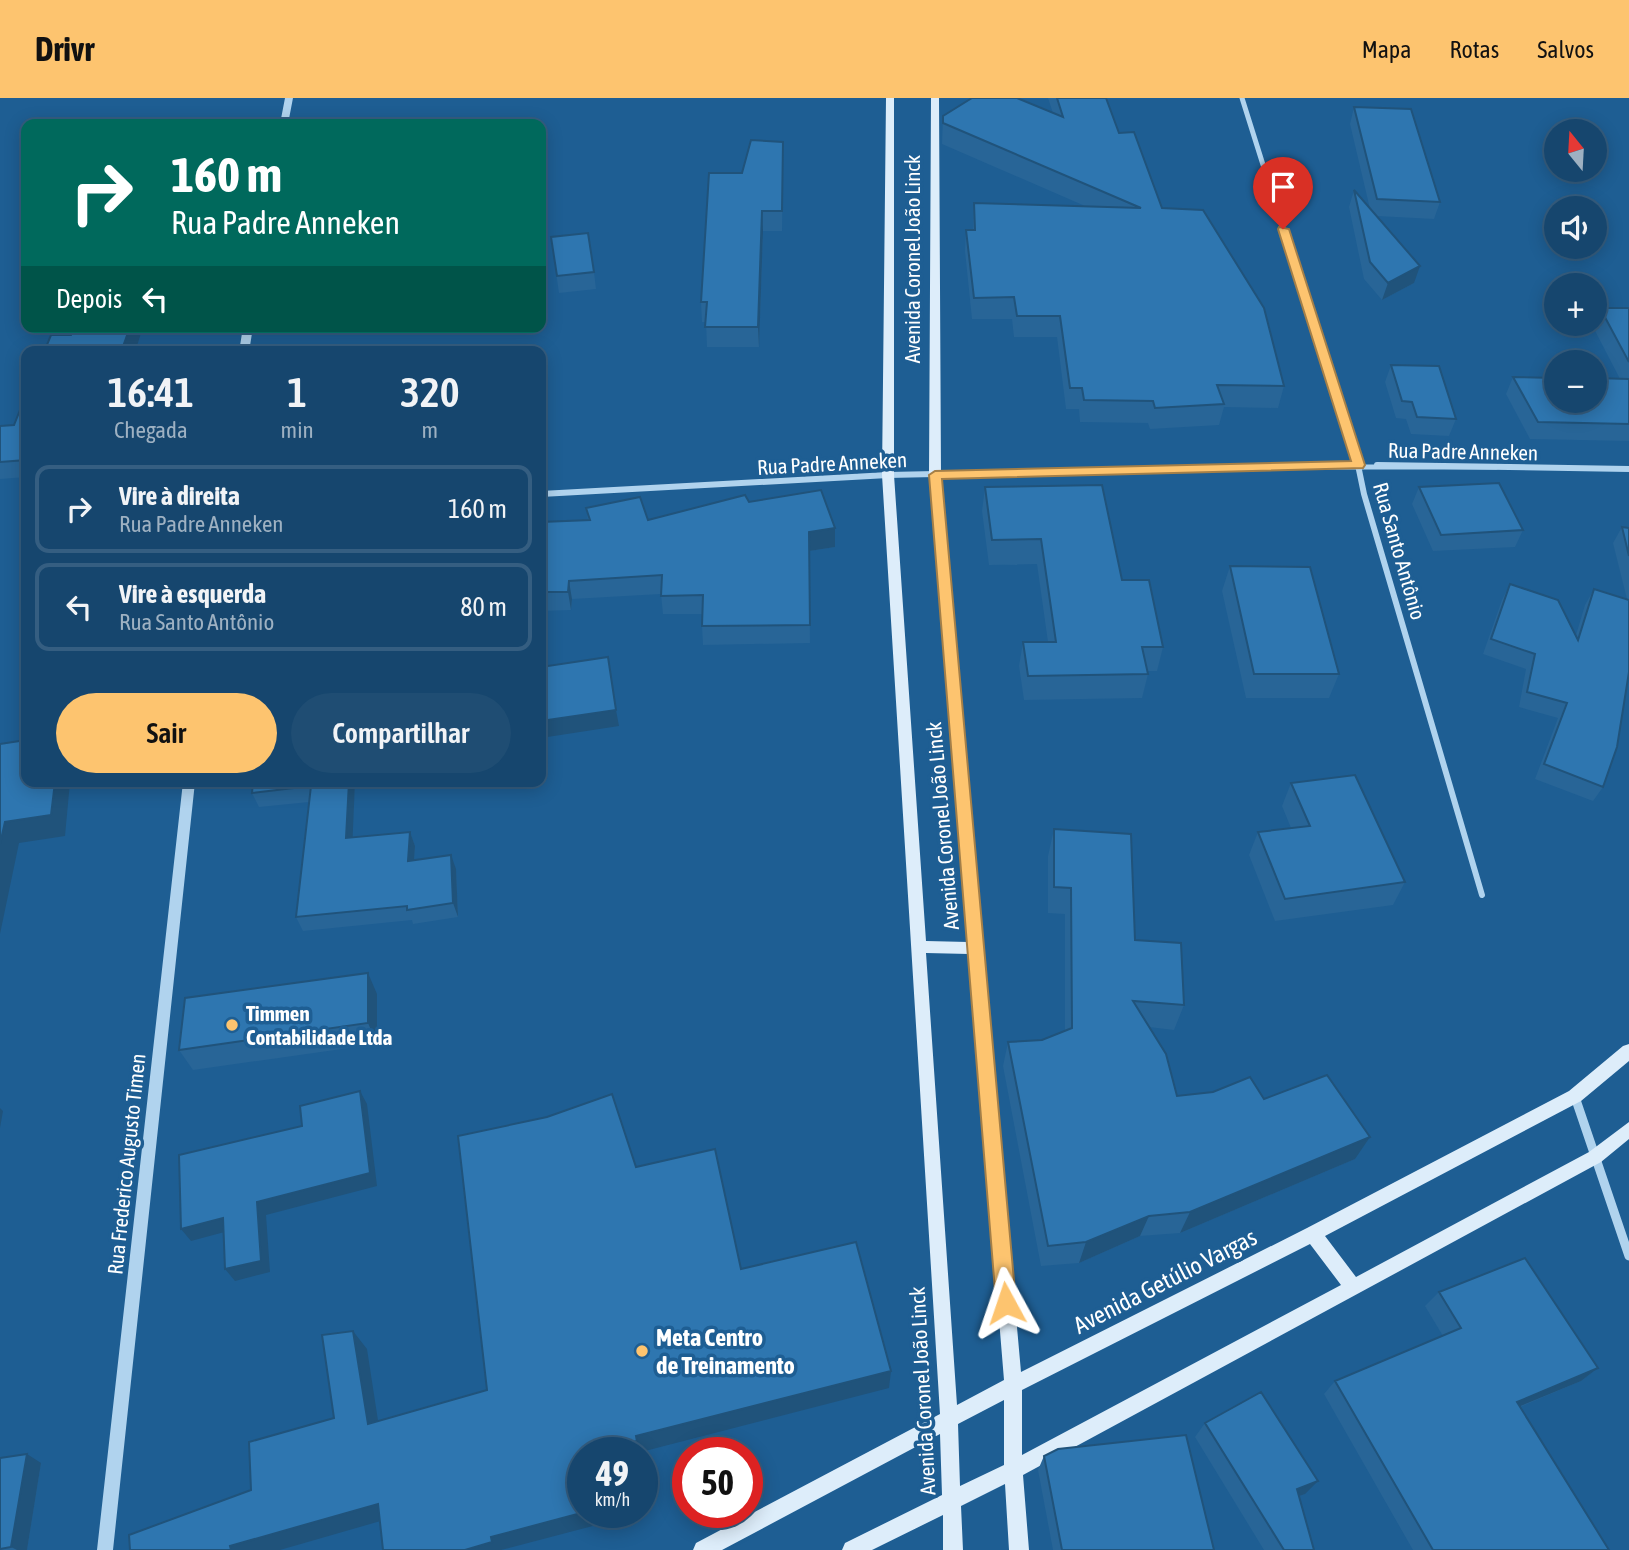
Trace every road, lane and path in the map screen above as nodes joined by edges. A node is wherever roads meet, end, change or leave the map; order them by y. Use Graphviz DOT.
graph roads {
  1 [pos="289,98"];
  2 [pos="890,98"];
  3 [pos="935,98"];
  4 [pos="1242,98"];
  5 [pos="285,119"];
  6 [pos="1358,465"];
  7 [pos="1629,469"];
  8 [pos="888,475"];
  9 [pos="935,475"];
  10 [pos="546,494"];
  11 [pos="188,787"];
  12 [pos="1482,895"];
  13 [pos="918,947"];
  14 [pos="975,948"];
  15 [pos="1629,1051"];
  16 [pos="1575,1096"];
  17 [pos="1629,1129"];
  18 [pos="1595,1157"];
  19 [pos="1313,1234"];
  20 [pos="1629,1256"];
  21 [pos="1352,1286"];
  22 [pos="1013,1385"];
  23 [pos="949,1419"];
  24 [pos="1013,1470"];
  25 [pos="950,1499"];
  26 [pos="105,1550"];
  27 [pos="704,1550"];
  28 [pos="852,1550"];
  29 [pos="953,1550"];
  30 [pos="1019,1550"];
  1 -- 5 [label="street"];
  2 -- 8 [label="main road, Avenida Coronel João Linck"];
  3 -- 9 [label="main road, Avenida Coronel João Linck"];
  4 -- 6 [label="street, Rua Santo Antônio"];
  6 -- 7 [label="street, Rua Padre Anneken"];
  6 -- 9 [label="street, Rua Padre Anneken"];
  6 -- 12 [label="street, Rua Santo Antônio"];
  8 -- 9 [label="street, Rua Padre Anneken"];
  8 -- 10 [label="street, Rua Padre Anneken"];
  8 -- 13 [label="main road, Avenida Coronel João Linck"];
  9 -- 14 [label="main road, Avenida Coronel João Linck"];
  11 -- 26 [label="street, Rua Frederico Augusto Timen"];
  13 -- 14 [label="main road"];
  13 -- 23 [label="main road, Avenida Coronel João Linck"];
  14 -- 22 [label="main road, Avenida Coronel João Linck"];
  15 -- 16 [label="main road, Avenida Getúlio Vargas"];
  16 -- 18 [label="street"];
  16 -- 19 [label="main road, Avenida Getúlio Vargas"];
  17 -- 18 [label="main road"];
  18 -- 20 [label="street"];
  18 -- 21 [label="main road"];
  19 -- 21 [label="main road"];
  19 -- 22 [label="main road, Avenida Getúlio Vargas"];
  21 -- 24 [label="main road"];
  22 -- 23 [label="main road, Avenida Getúlio Vargas"];
  22 -- 24 [label="main road, Avenida Coronel João Linck"];
  23 -- 25 [label="main road, Avenida Coronel João Linck"];
  23 -- 27 [label="main road, Avenida Getúlio Vargas"];
  24 -- 25 [label="main road"];
  24 -- 30 [label="main road, Avenida Coronel João Linck"];
  25 -- 28 [label="main road"];
  25 -- 29 [label="main road, Avenida Coronel João Linck"];
}
